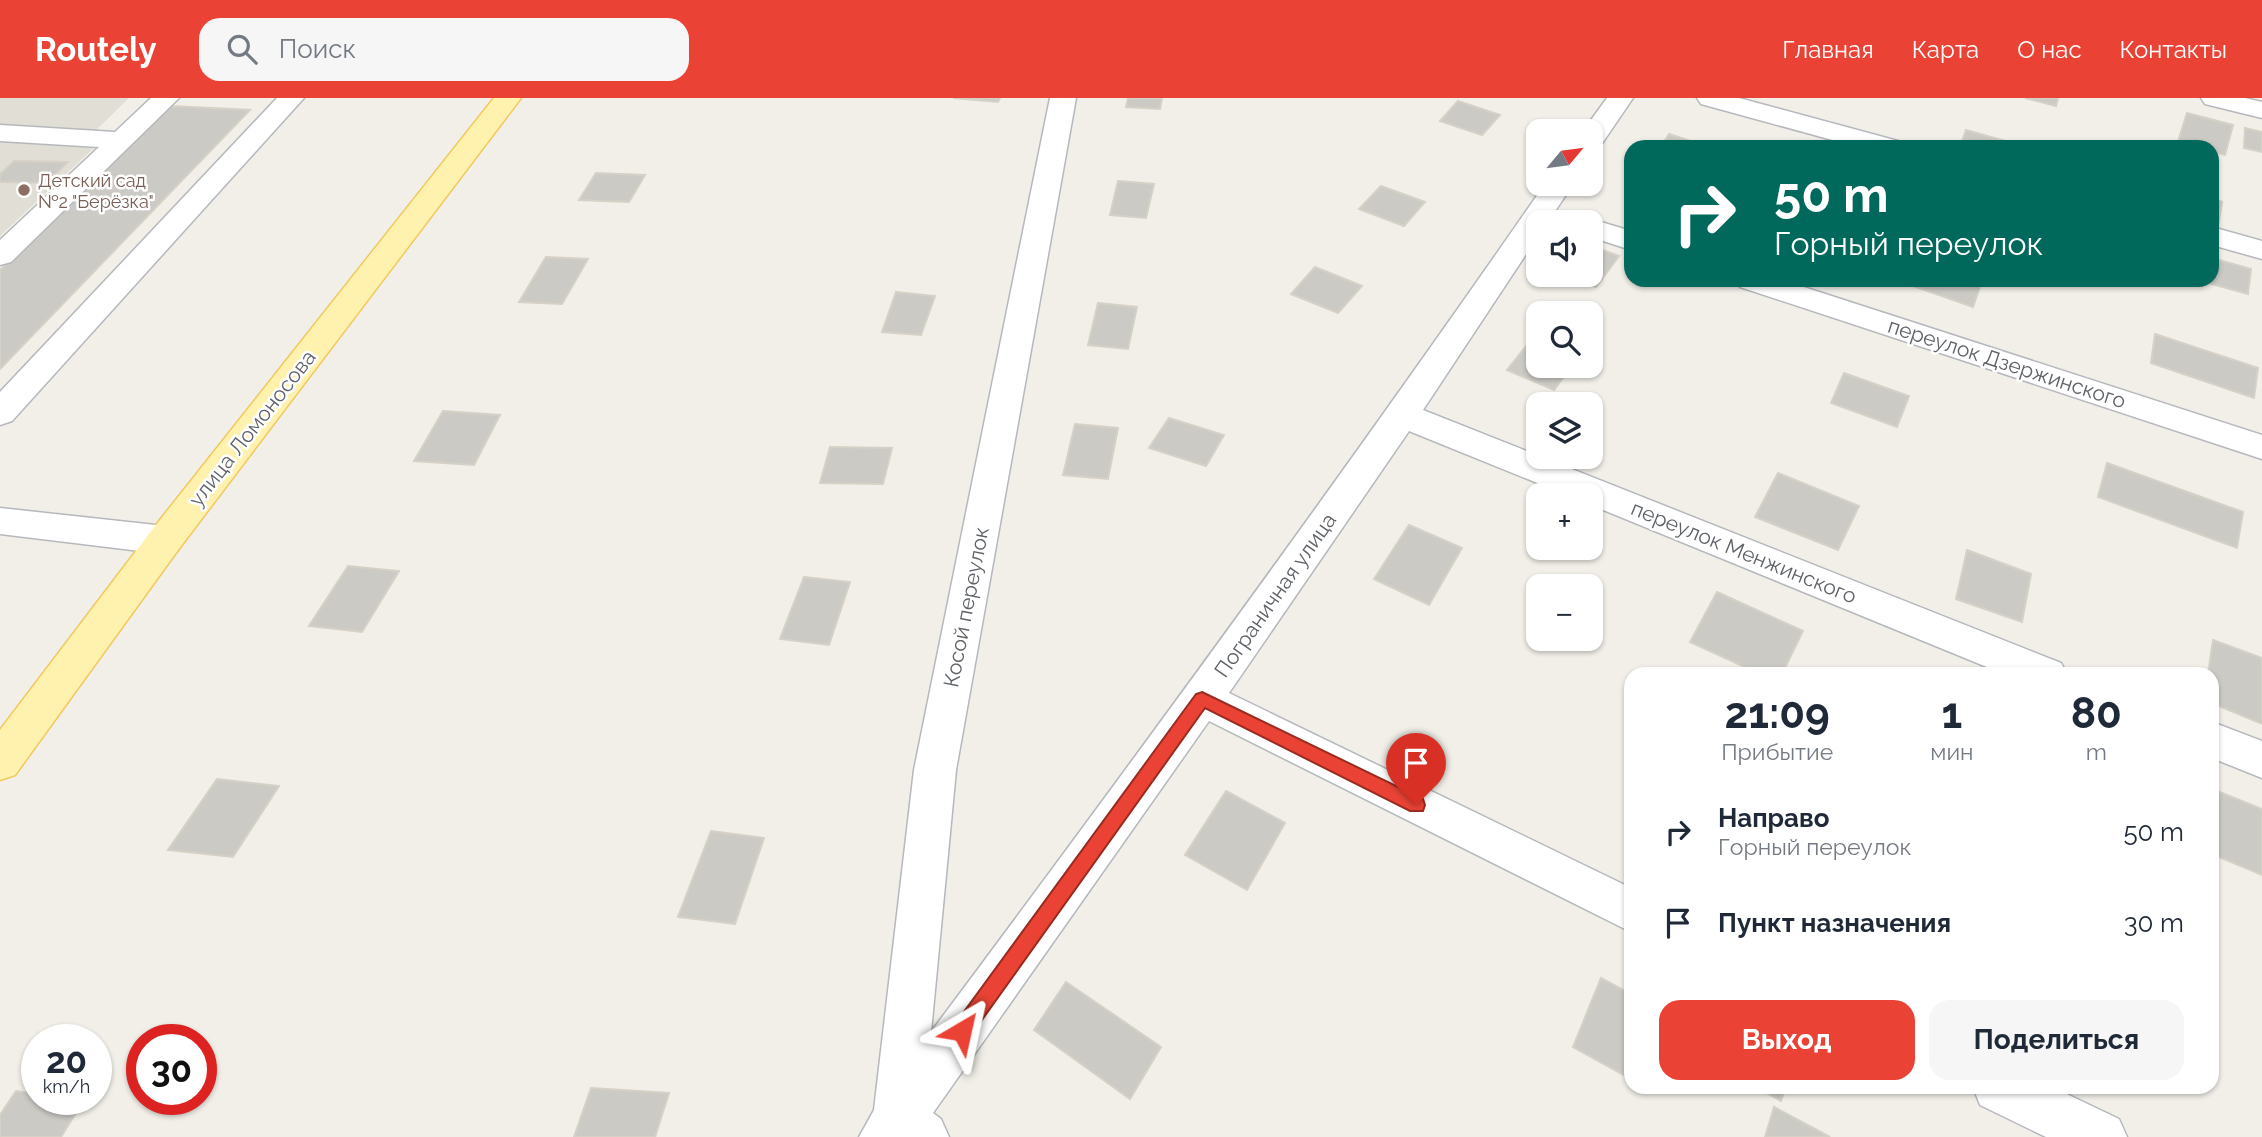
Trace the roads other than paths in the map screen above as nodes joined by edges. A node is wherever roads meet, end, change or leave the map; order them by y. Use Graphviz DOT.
graph roads {
  1 [pos="166,98"];
  2 [pos="291,98"];
  3 [pos="508,98"];
  4 [pos="1063,98"];
  5 [pos="1620,98"];
  6 [pos="1710,98"];
  7 [pos="2214,98"];
  8 [pos="2262,110"];
  9 [pos="1603,122"];
  10 [pos="0,133"];
  11 [pos="121,140"];
  12 [pos="1863,140"];
  13 [pos="1558,206"];
  14 [pos="1603,232"];
  15 [pos="2219,238"];
  16 [pos="1624,239"];
  17 [pos="2262,250"];
  18 [pos="0,256"];
  19 [pos="1772,287"];
  20 [pos="0,413"];
  21 [pos="1402,415"];
  22 [pos="2262,447"];
  23 [pos="0,521"];
  24 [pos="166,540"];
  25 [pos="2030,667"];
  26 [pos="1202,699"];
  27 [pos="2219,743"];
  28 [pos="2262,760"];
  29 [pos="0,762"];
  30 [pos="1624,907"];
  31 [pos="2000,1094"];
  32 [pos="2012,1094"];
  33 [pos="902,1131"];
  34 [pos="2087,1137"];
  35 [pos="2101,1137"];
  1 -- 11 [label="street"];
  2 -- 20 [label="street"];
  3 -- 24 [label="main road, улица Ломоносова"];
  4 -- 33 [label="street, Косой переулок"];
  5 -- 9 [label="street"];
  6 -- 12 [label="street"];
  7 -- 8 [label="street"];
  10 -- 11 [label="street"];
  11 -- 18 [label="street"];
  13 -- 21 [label="street, Пограничная улица"];
  14 -- 16 [label="street"];
  15 -- 17 [label="street"];
  19 -- 22 [label="street, переулок Дзержинского"];
  21 -- 25 [label="street, переулок Менжинского"];
  21 -- 26 [label="street, Пограничная улица"];
  23 -- 24 [label="street"];
  24 -- 29 [label="main road, улица Ломоносова"];
  26 -- 30 [label="street"];
  26 -- 33 [label="street, Пограничная улица"];
  27 -- 28 [label="street"];
  31 -- 34 [label="street"];
  32 -- 35 [label="street"];
}
